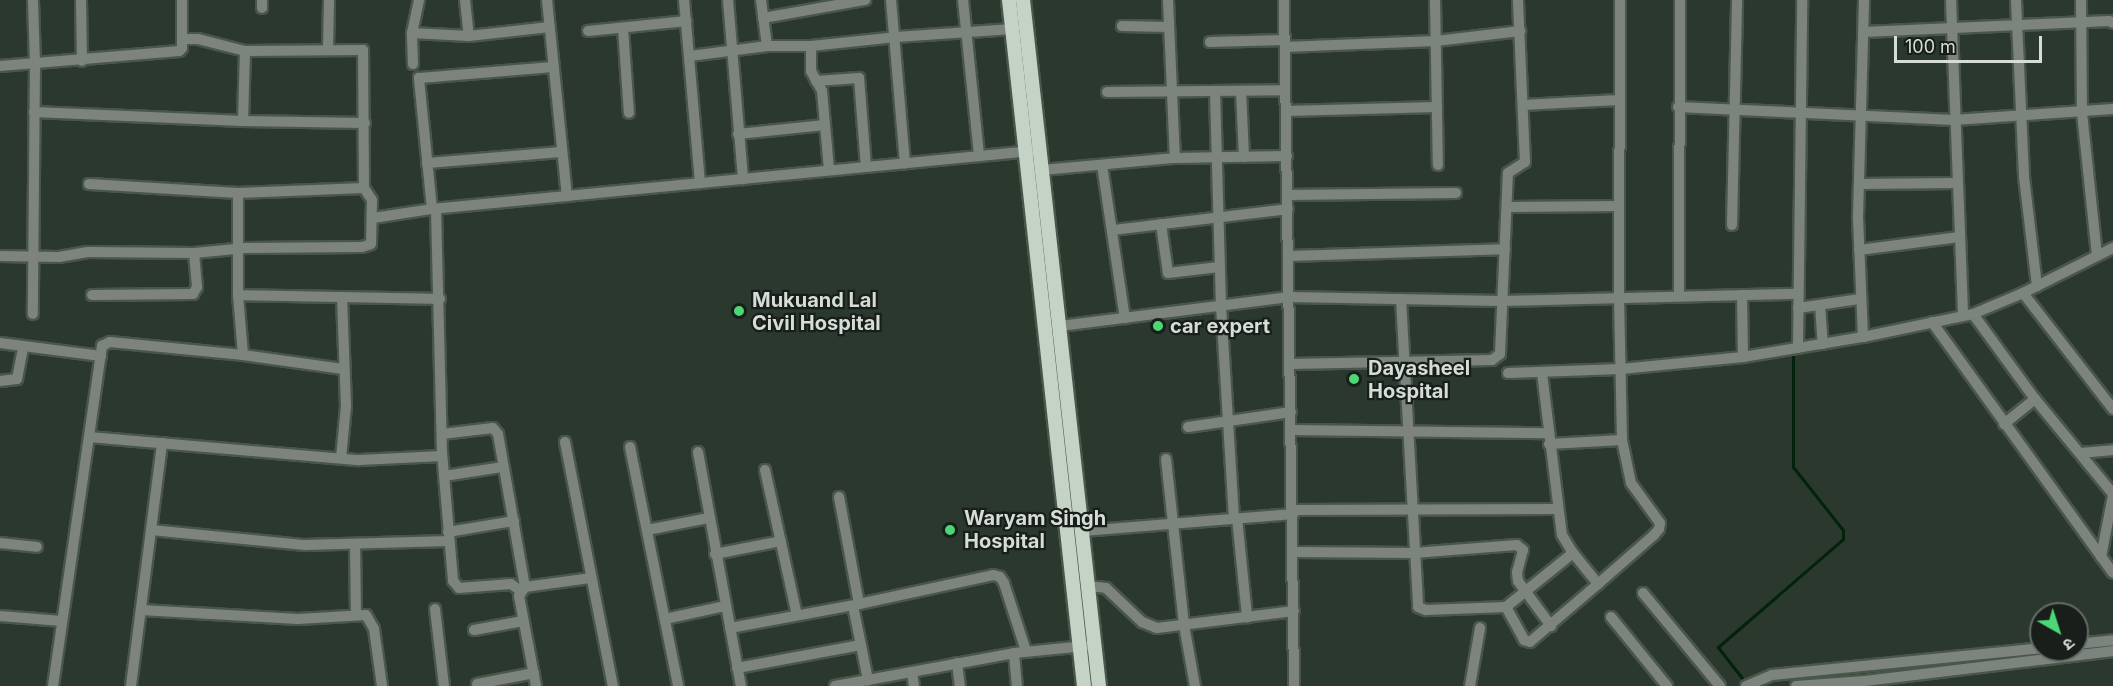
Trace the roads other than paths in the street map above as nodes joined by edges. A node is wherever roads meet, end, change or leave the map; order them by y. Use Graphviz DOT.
graph roads {
  1 [pos="33,0"];
  2 [pos="81,0"];
  3 [pos="182,0"];
  4 [pos="329,0"];
  5 [pos="419,0"];
  6 [pos="465,0"];
  7 [pos="547,0"];
  8 [pos="684,0"];
  9 [pos="728,0"];
  10 [pos="761,0"];
  11 [pos="865,0"];
  12 [pos="891,0"];
  13 [pos="963,0"];
  14 [pos="1009,0"];
  15 [pos="1023,0"];
  16 [pos="1168,0"];
  17 [pos="1284,0"];
  18 [pos="1435,0"];
  19 [pos="1518,0"];
  20 [pos="1620,0"];
  21 [pos="1680,0"];
  22 [pos="1737,0"];
  23 [pos="1802,0"];
  24 [pos="1864,0"];
  25 [pos="1951,0"];
  26 [pos="2016,0"];
  27 [pos="2081,0"];
  28 [pos="763,18"];
  29 [pos="686,21"];
  30 [pos="2082,23"];
  31 [pos="2113,23"];
  32 [pos="2016,25"];
  33 [pos="1122,26"];
  34 [pos="549,27"];
  35 [pos="1169,27"];
  36 [pos="1952,27"];
  37 [pos="623,28"];
  38 [pos="1012,29"];
  39 [pos="1520,31"];
  40 [pos="588,32"];
  41 [pos="1864,32"];
  42 [pos="412,33"];
  43 [pos="967,33"];
  44 [pos="469,36"];
  45 [pos="896,37"];
  46 [pos="182,39"];
  47 [pos="1436,41"];
  48 [pos="1210,42"];
  49 [pos="1285,43"];
  50 [pos="767,46"];
  51 [pos="811,46"];
  52 [pos="328,49"];
  53 [pos="245,51"];
  54 [pos="732,51"];
  55 [pos="690,56"];
  56 [pos="82,61"];
  57 [pos="35,63"];
  58 [pos="412,64"];
  59 [pos="0,66"];
  60 [pos="554,67"];
  61 [pos="816,81"];
  62 [pos="1286,90"];
  63 [pos="1242,91"];
  64 [pos="1107,92"];
  65 [pos="1215,92"];
  66 [pos="1172,93"];
  67 [pos="1619,100"];
  68 [pos="1523,105"];
  69 [pos="1437,107"];
  70 [pos="1678,107"];
  71 [pos="2113,109"];
  72 [pos="1286,111"];
  73 [pos="1734,111"];
  74 [pos="34,112"];
  75 [pos="629,112"];
  76 [pos="1799,113"];
  77 [pos="2082,113"];
  78 [pos="1861,115"];
  79 [pos="2020,116"];
  80 [pos="1954,120"];
  81 [pos="243,121"];
  82 [pos="365,123"];
  83 [pos="825,125"];
  84 [pos="738,134"];
  85 [pos="1033,150"];
  86 [pos="562,152"];
  87 [pos="979,156"];
  88 [pos="1287,156"];
  89 [pos="1244,157"];
  90 [pos="1215,158"];
  91 [pos="1175,159"];
  92 [pos="427,163"];
  93 [pos="905,163"];
  94 [pos="1102,165"];
  95 [pos="1438,165"];
  96 [pos="866,167"];
  97 [pos="829,170"];
  98 [pos="1042,170"];
  99 [pos="742,179"];
  100 [pos="700,183"];
  101 [pos="1957,183"];
  102 [pos="89,184"];
  103 [pos="1859,184"];
  104 [pos="364,188"];
  105 [pos="1456,192"];
  106 [pos="238,193"];
  107 [pos="1287,195"];
  108 [pos="567,196"];
  109 [pos="1618,206"];
  110 [pos="1508,207"];
  111 [pos="434,209"];
  112 [pos="1288,209"];
  113 [pos="373,218"];
  114 [pos="1217,218"];
  115 [pos="1161,224"];
  116 [pos="1732,225"];
  117 [pos="1113,230"];
  118 [pos="1959,237"];
  119 [pos="2113,248"];
  120 [pos="239,249"];
  121 [pos="1505,249"];
  122 [pos="1859,250"];
  123 [pos="194,253"];
  124 [pos="2097,255"];
  125 [pos="0,256"];
  126 [pos="32,256"];
  127 [pos="1288,256"];
  128 [pos="1219,267"];
  129 [pos="2037,286"];
  130 [pos="2023,293"];
  131 [pos="1742,294"];
  132 [pos="1798,294"];
  133 [pos="92,295"];
  134 [pos="238,295"];
  135 [pos="1679,295"];
  136 [pos="342,297"];
  137 [pos="1289,297"];
  138 [pos="1618,298"];
  139 [pos="440,299"];
  140 [pos="1401,299"];
  141 [pos="1860,299"];
  142 [pos="1502,301"];
  143 [pos="1820,305"];
  144 [pos="1221,306"];
  145 [pos="1798,308"];
  146 [pos="33,314"];
  147 [pos="1968,315"];
  148 [pos="1125,318"];
  149 [pos="1932,322"];
  150 [pos="1060,326"];
  151 [pos="1863,337"];
  152 [pos="0,343"];
  153 [pos="1823,344"];
  154 [pos="23,347"];
  155 [pos="1798,348"];
  156 [pos="243,355"];
  157 [pos="101,356"];
  158 [pos="1743,357"];
  159 [pos="1405,363"];
  160 [pos="1290,364"];
  161 [pos="343,369"];
  162 [pos="1621,369"];
  163 [pos="1508,373"];
  164 [pos="1542,373"];
  165 [pos="0,381"];
  166 [pos="2035,399"];
  167 [pos="2113,409"];
  168 [pos="1291,412"];
  169 [pos="1228,421"];
  170 [pos="2004,424"];
  171 [pos="1188,427"];
  172 [pos="1292,430"];
  173 [pos="1409,432"];
  174 [pos="442,434"];
  175 [pos="89,437"];
  176 [pos="1549,439"];
  177 [pos="1622,440"];
  178 [pos="565,442"];
  179 [pos="162,443"];
  180 [pos="630,447"];
  181 [pos="2113,450"];
  182 [pos="698,452"];
  183 [pos="2080,453"];
  184 [pos="442,456"];
  185 [pos="341,458"];
  186 [pos="1166,459"];
  187 [pos="503,467"];
  188 [pos="765,470"];
  189 [pos="444,476"];
  190 [pos="2113,494"];
  191 [pos="838,498"];
  192 [pos="1557,509"];
  193 [pos="1412,510"];
  194 [pos="1293,512"];
  195 [pos="708,518"];
  196 [pos="1235,518"];
  197 [pos="514,521"];
  198 [pos="1173,524"];
  199 [pos="151,530"];
  200 [pos="647,530"];
  201 [pos="1083,531"];
  202 [pos="448,536"];
  203 [pos="781,542"];
  204 [pos="0,543"];
  205 [pos="355,543"];
  206 [pos="38,548"];
  207 [pos="1294,552"];
  208 [pos="1414,553"];
  209 [pos="715,554"];
  210 [pos="1573,554"];
  211 [pos="2101,557"];
  212 [pos="2113,573"];
  213 [pos="591,578"];
  214 [pos="1598,584"];
  215 [pos="1088,586"];
  216 [pos="523,589"];
  217 [pos="1526,592"];
  218 [pos="1643,593"];
  219 [pos="856,605"];
  220 [pos="725,606"];
  221 [pos="1506,607"];
  222 [pos="435,609"];
  223 [pos="141,610"];
  224 [pos="1294,611"];
  225 [pos="356,614"];
  226 [pos="797,615"];
  227 [pos="0,616"];
  228 [pos="1247,617"];
  229 [pos="1611,617"];
  230 [pos="664,619"];
  231 [pos="62,621"];
  232 [pos="523,621"];
  233 [pos="1184,625"];
  234 [pos="1551,627"];
  235 [pos="730,628"];
  236 [pos="1480,628"];
  237 [pos="474,630"];
  238 [pos="2113,640"];
  239 [pos="2089,643"];
  240 [pos="861,645"];
  241 [pos="1080,645"];
  242 [pos="1095,646"];
  243 [pos="2029,649"];
  244 [pos="1026,651"];
  245 [pos="2113,651"];
  246 [pos="1014,653"];
  247 [pos="957,663"];
  248 [pos="737,668"];
  249 [pos="1863,668"];
  250 [pos="912,672"];
  251 [pos="534,674"];
  252 [pos="867,680"];
  253 [pos="477,684"];
  254 [pos="1865,684"];
  255 [pos="841,685"];
  256 [pos="53,686"];
  257 [pos="131,686"];
  258 [pos="382,686"];
  259 [pos="444,686"];
  260 [pos="536,686"];
  261 [pos="613,686"];
  262 [pos="678,686"];
  263 [pos="741,686"];
  264 [pos="914,686"];
  265 [pos="960,686"];
  266 [pos="1017,686"];
  267 [pos="1084,686"];
  268 [pos="1099,686"];
  269 [pos="1195,686"];
  270 [pos="1294,686"];
  271 [pos="1470,686"];
  272 [pos="1667,686"];
  273 [pos="1720,686"];
  274 [pos="1746,686"];
  275 [pos="1796,686"];
  1 -- 57 [label="street"];
  2 -- 56 [label="street"];
  3 -- 46 [label="street"];
  4 -- 52 [label="street"];
  5 -- 42 [label="street"];
  6 -- 44 [label="street"];
  7 -- 34 [label="street"];
  8 -- 29 [label="street"];
  9 -- 54 [label="street"];
  10 -- 28 [label="street"];
  11 -- 28 [label="street"];
  12 -- 45 [label="street"];
  13 -- 43 [label="street"];
  14 -- 38 [label="main road"];
  15 -- 85 [label="main road"];
  16 -- 35 [label="street"];
  17 -- 49 [label="street"];
  18 -- 47 [label="street"];
  19 -- 39 [label="street"];
  20 -- 67 [label="street"];
  21 -- 70 [label="street"];
  22 -- 73 [label="street"];
  23 -- 76 [label="street"];
  24 -- 41 [label="street"];
  25 -- 36 [label="street"];
  26 -- 32 [label="street"];
  27 -- 30 [label="street"];
  28 -- 50 [label="street"];
  29 -- 37 [label="street"];
  29 -- 55 [label="street"];
  30 -- 31 [label="street"];
  30 -- 32 [label="street"];
  30 -- 77 [label="street"];
  32 -- 36 [label="street"];
  32 -- 79 [label="street"];
  33 -- 35 [label="street"];
  34 -- 44 [label="street"];
  34 -- 60 [label="street"];
  35 -- 66 [label="street"];
  36 -- 41 [label="street"];
  36 -- 80 [label="street"];
  37 -- 40 [label="street"];
  37 -- 75 [label="street"];
  38 -- 43 [label="street"];
  38 -- 85 [label="main road"];
  39 -- 47 [label="street"];
  39 -- 68 [label="street"];
  41 -- 78 [label="street"];
  42 -- 44 [label="street"];
  42 -- 58 [label="street"];
  43 -- 45 [label="street"];
  43 -- 87 [label="street"];
  45 -- 51 [label="street"];
  45 -- 93 [label="street"];
  46 -- 53 [label="street"];
  46 -- 56 [label="street"];
  47 -- 49 [label="street"];
  47 -- 69 [label="street"];
  48 -- 49 [label="street"];
  49 -- 62 [label="street"];
  50 -- 51 [label="street"];
  50 -- 54 [label="street"];
  51 -- 61 [label="street"];
  52 -- 53 [label="street"];
  52 -- 82 [label="street"];
  53 -- 81 [label="street"];
  54 -- 55 [label="street"];
  54 -- 84 [label="street"];
  55 -- 100 [label="street"];
  56 -- 57 [label="street"];
  57 -- 59 [label="street"];
  57 -- 74 [label="street"];
  60 -- 86 [label="street"];
  60 -- 92 [label="street"];
  61 -- 83 [label="street"];
  61 -- 96 [label="street"];
  62 -- 63 [label="street"];
  62 -- 72 [label="street"];
  63 -- 65 [label="street"];
  63 -- 89 [label="street"];
  64 -- 66 [label="street"];
  65 -- 66 [label="street"];
  65 -- 90 [label="street"];
  66 -- 91 [label="street"];
  67 -- 68 [label="street"];
  67 -- 109 [label="street"];
  68 -- 110 [label="street"];
  69 -- 72 [label="street"];
  69 -- 95 [label="street"];
  70 -- 73 [label="street"];
  70 -- 135 [label="street"];
  71 -- 77 [label="street"];
  72 -- 88 [label="street"];
  73 -- 76 [label="street"];
  73 -- 116 [label="street"];
  74 -- 81 [label="street"];
  74 -- 126 [label="street"];
  76 -- 78 [label="street"];
  76 -- 132 [label="street"];
  77 -- 79 [label="street"];
  77 -- 124 [label="street"];
  78 -- 80 [label="street"];
  78 -- 103 [label="street"];
  79 -- 80 [label="street"];
  79 -- 129 [label="street"];
  80 -- 101 [label="street"];
  81 -- 82 [label="street"];
  82 -- 104 [label="street"];
  83 -- 84 [label="street"];
  83 -- 97 [label="street"];
  84 -- 99 [label="street"];
  85 -- 87 [label="street"];
  85 -- 98 [label="main road"];
  85 -- 241 [label="main road"];
  86 -- 92 [label="street"];
  86 -- 108 [label="street"];
  87 -- 93 [label="street"];
  88 -- 89 [label="street"];
  88 -- 107 [label="street"];
  89 -- 90 [label="street"];
  90 -- 91 [label="street"];
  90 -- 114 [label="street"];
  91 -- 94 [label="street"];
  92 -- 111 [label="street"];
  93 -- 96 [label="street"];
  94 -- 98 [label="street"];
  94 -- 117 [label="street"];
  96 -- 97 [label="street"];
  97 -- 99 [label="street"];
  98 -- 150 [label="main road"];
  99 -- 100 [label="street"];
  100 -- 108 [label="street"];
  101 -- 103 [label="street"];
  101 -- 118 [label="street"];
  102 -- 106 [label="street"];
  103 -- 122 [label="street"];
  104 -- 106 [label="street"];
  104 -- 113 [label="street"];
  105 -- 107 [label="street"];
  106 -- 120 [label="street"];
  107 -- 112 [label="street"];
  108 -- 111 [label="street"];
  109 -- 110 [label="street"];
  109 -- 138 [label="street"];
  110 -- 121 [label="street"];
  111 -- 113 [label="street"];
  111 -- 139 [label="street"];
  112 -- 114 [label="street"];
  112 -- 127 [label="street"];
  113 -- 120 [label="street"];
  114 -- 115 [label="street"];
  114 -- 128 [label="street"];
  115 -- 117 [label="street"];
  115 -- 128 [label="street"];
  117 -- 148 [label="street"];
  118 -- 122 [label="street"];
  118 -- 147 [label="street"];
  119 -- 124 [label="street"];
  120 -- 123 [label="street"];
  120 -- 134 [label="street"];
  121 -- 127 [label="street"];
  121 -- 142 [label="street"];
  122 -- 141 [label="street"];
  123 -- 126 [label="street"];
  123 -- 133 [label="street"];
  124 -- 129 [label="street"];
  125 -- 126 [label="street"];
  126 -- 146 [label="street"];
  127 -- 137 [label="street"];
  128 -- 144 [label="street"];
  129 -- 130 [label="street"];
  130 -- 147 [label="street"];
  130 -- 167 [label="street"];
  131 -- 132 [label="street"];
  131 -- 135 [label="street"];
  131 -- 158 [label="street"];
  132 -- 145 [label="street"];
  134 -- 136 [label="street"];
  134 -- 156 [label="street"];
  135 -- 138 [label="street"];
  136 -- 139 [label="street"];
  136 -- 161 [label="street"];
  137 -- 140 [label="street"];
  137 -- 144 [label="street"];
  137 -- 160 [label="street"];
  138 -- 142 [label="street"];
  138 -- 162 [label="street"];
  139 -- 174 [label="street"];
  140 -- 142 [label="street"];
  140 -- 159 [label="street"];
  141 -- 143 [label="street"];
  141 -- 151 [label="street"];
  142 -- 159 [label="street"];
  143 -- 145 [label="street"];
  143 -- 153 [label="street"];
  144 -- 148 [label="street"];
  144 -- 169 [label="street"];
  145 -- 155 [label="street"];
  147 -- 149 [label="street"];
  147 -- 166 [label="street"];
  148 -- 150 [label="street"];
  149 -- 151 [label="street"];
  149 -- 170 [label="street"];
  150 -- 201 [label="main road"];
  151 -- 153 [label="street"];
  152 -- 154 [label="street"];
  153 -- 155 [label="street"];
  154 -- 157 [label="street"];
  154 -- 165 [label="street"];
  155 -- 158 [label="street"];
  156 -- 157 [label="street"];
  156 -- 161 [label="street"];
  157 -- 175 [label="street"];
  158 -- 162 [label="street"];
  159 -- 160 [label="street"];
  159 -- 173 [label="street"];
  160 -- 168 [label="street"];
  161 -- 185 [label="street"];
  162 -- 164 [label="street"];
  162 -- 177 [label="street"];
  163 -- 164 [label="street"];
  164 -- 176 [label="street"];
  166 -- 170 [label="street"];
  166 -- 183 [label="street"];
  168 -- 169 [label="street"];
  168 -- 172 [label="street"];
  169 -- 171 [label="street"];
  169 -- 196 [label="street"];
  170 -- 211 [label="street"];
  172 -- 173 [label="street"];
  172 -- 194 [label="street"];
  173 -- 176 [label="street"];
  173 -- 193 [label="street"];
  174 -- 184 [label="street"];
  174 -- 187 [label="street"];
  175 -- 179 [label="street"];
  175 -- 231 [label="street"];
  176 -- 177 [label="street"];
  176 -- 192 [label="street"];
  177 -- 214 [label="street"];
  178 -- 213 [label="street"];
  179 -- 185 [label="street"];
  179 -- 199 [label="street"];
  180 -- 200 [label="street"];
  181 -- 183 [label="street"];
  182 -- 195 [label="street"];
  183 -- 190 [label="street"];
  184 -- 185 [label="street"];
  184 -- 189 [label="street"];
  186 -- 198 [label="street"];
  187 -- 189 [label="street"];
  187 -- 197 [label="street"];
  188 -- 203 [label="street"];
  189 -- 202 [label="street"];
  190 -- 211 [label="street"];
  191 -- 219 [label="street"];
  192 -- 193 [label="street"];
  192 -- 210 [label="street"];
  193 -- 194 [label="street"];
  193 -- 208 [label="street"];
  194 -- 196 [label="street"];
  194 -- 207 [label="street"];
  195 -- 200 [label="street"];
  195 -- 209 [label="street"];
  196 -- 198 [label="street"];
  196 -- 228 [label="street"];
  197 -- 202 [label="street"];
  197 -- 216 [label="street"];
  198 -- 201 [label="street"];
  198 -- 233 [label="street"];
  199 -- 205 [label="street"];
  199 -- 223 [label="street"];
  200 -- 230 [label="street"];
  201 -- 215 [label="main road"];
  202 -- 205 [label="street"];
  202 -- 216 [label="street"];
  203 -- 209 [label="street"];
  203 -- 226 [label="street"];
  204 -- 206 [label="street"];
  205 -- 225 [label="street"];
  207 -- 208 [label="street"];
  207 -- 224 [label="street"];
  208 -- 217 [label="street"];
  208 -- 221 [label="street"];
  209 -- 220 [label="street"];
  210 -- 214 [label="street"];
  210 -- 217 [label="street"];
  211 -- 212 [label="street"];
  213 -- 216 [label="street"];
  213 -- 261 [label="street"];
  214 -- 234 [label="street"];
  215 -- 233 [label="street"];
  215 -- 242 [label="main road"];
  216 -- 232 [label="street"];
  217 -- 221 [label="street"];
  217 -- 234 [label="street"];
  218 -- 273 [label="street"];
  219 -- 226 [label="street"];
  219 -- 240 [label="street"];
  219 -- 244 [label="street"];
  220 -- 230 [label="street"];
  220 -- 235 [label="street"];
  221 -- 234 [label="street"];
  222 -- 259 [label="street"];
  223 -- 225 [label="street"];
  223 -- 257 [label="street"];
  224 -- 228 [label="street"];
  224 -- 270 [label="street"];
  225 -- 258 [label="street"];
  226 -- 235 [label="street"];
  227 -- 231 [label="street"];
  228 -- 233 [label="street"];
  229 -- 272 [label="street"];
  230 -- 262 [label="street"];
  231 -- 256 [label="street"];
  232 -- 237 [label="street"];
  232 -- 251 [label="street"];
  233 -- 269 [label="street"];
  235 -- 248 [label="street"];
  236 -- 271 [label="street"];
  238 -- 239 [label="street"];
  240 -- 248 [label="street"];
  240 -- 252 [label="street"];
  241 -- 242 [label="street"];
  241 -- 244 [label="street"];
  241 -- 267 [label="main road"];
  242 -- 268 [label="main road"];
  243 -- 249 [label="street"];
  244 -- 246 [label="street"];
  245 -- 254 [label="street"];
  246 -- 247 [label="street"];
  246 -- 266 [label="street"];
  247 -- 250 [label="street"];
  247 -- 265 [label="street"];
  248 -- 263 [label="street"];
  249 -- 254 [label="street"];
  249 -- 274 [label="street"];
  250 -- 252 [label="street"];
  250 -- 264 [label="street"];
  251 -- 253 [label="street"];
  251 -- 260 [label="street"];
  252 -- 255 [label="street"];
  254 -- 275 [label="street"];
}
